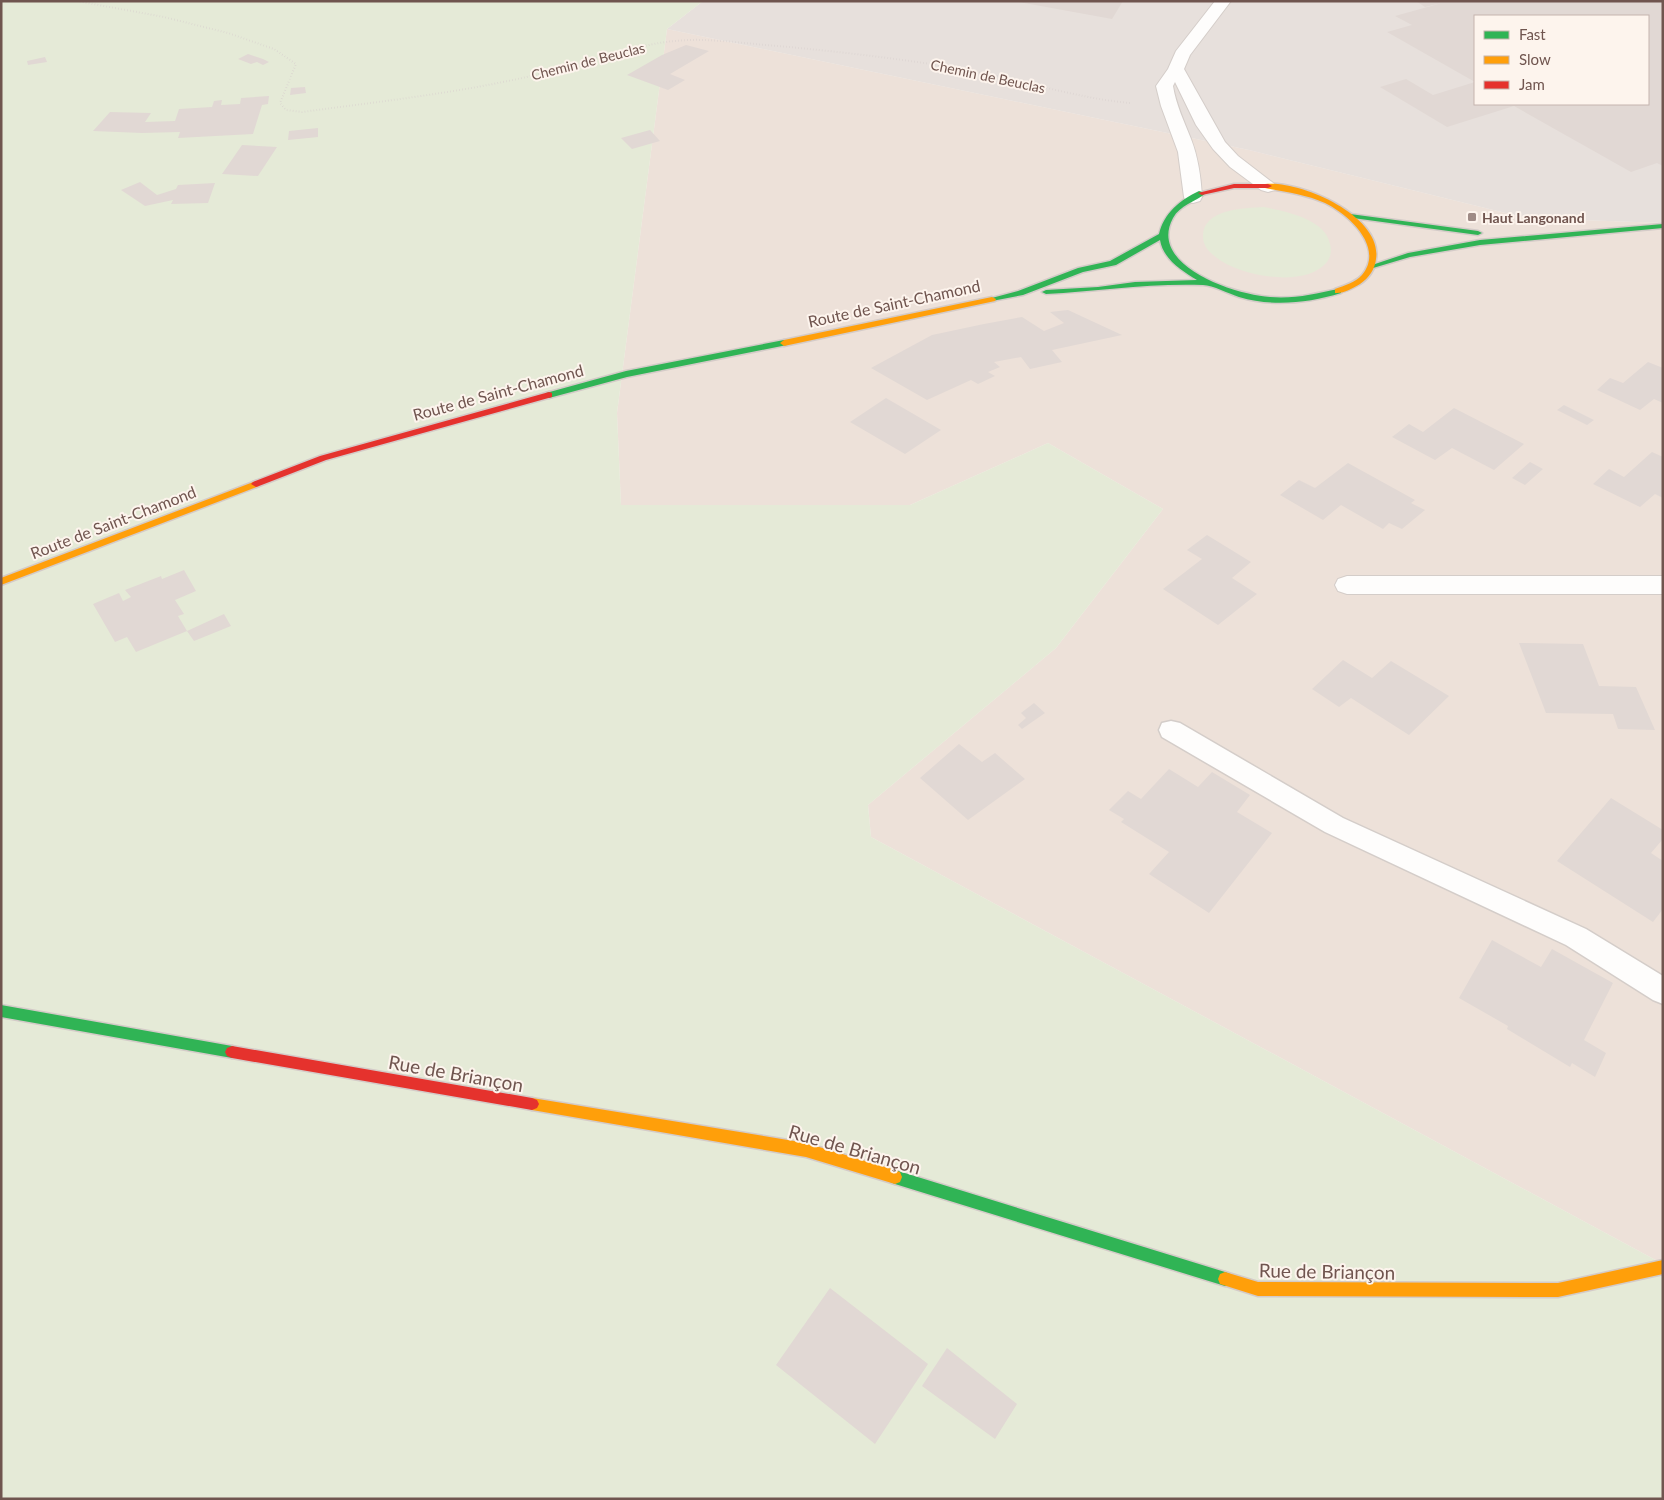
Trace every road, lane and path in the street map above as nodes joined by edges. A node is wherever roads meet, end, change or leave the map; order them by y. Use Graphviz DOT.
graph roads {
  1 [pos="78,1"];
  2 [pos="1223,1"];
  3 [pos="1176,68"];
  4 [pos="1168,105"];
  5 [pos="1268,186"];
  6 [pos="1193,197"];
  7 [pos="1353,216"];
  8 [pos="1663,226"];
  9 [pos="1162,236"];
  10 [pos="1527,238"];
  11 [pos="1373,266"];
  12 [pos="1205,282"];
  13 [pos="1020,293"];
  14 [pos="1,582"];
  15 [pos="1347,585"];
  16 [pos="1663,585"];
  17 [pos="1171,730"];
  18 [pos="1663,991"];
  19 [pos="1,1011"];
  20 [pos="1663,1267"];
  1 -- 4 [label="path, Chemin de Beuclas"];
  2 -- 3 [label="street"];
  3 -- 4 [label="street"];
  3 -- 5 [label="street"];
  4 -- 6 [label="street"];
  5 -- 6 [label="main road"];
  5 -- 7 [label="main road"];
  6 -- 9 [label="main road"];
  7 -- 10 [label="main road"];
  7 -- 11 [label="main road"];
  8 -- 10 [label="main road"];
  9 -- 12 [label="main road"];
  9 -- 13 [label="main road"];
  10 -- 11 [label="main road"];
  11 -- 12 [label="main road"];
  12 -- 13 [label="main road"];
  13 -- 14 [label="main road, Route de Saint-Chamond"];
  15 -- 16 [label="street"];
  17 -- 18 [label="lane"];
  19 -- 20 [label="main road, Rue de Briançon"];
}
